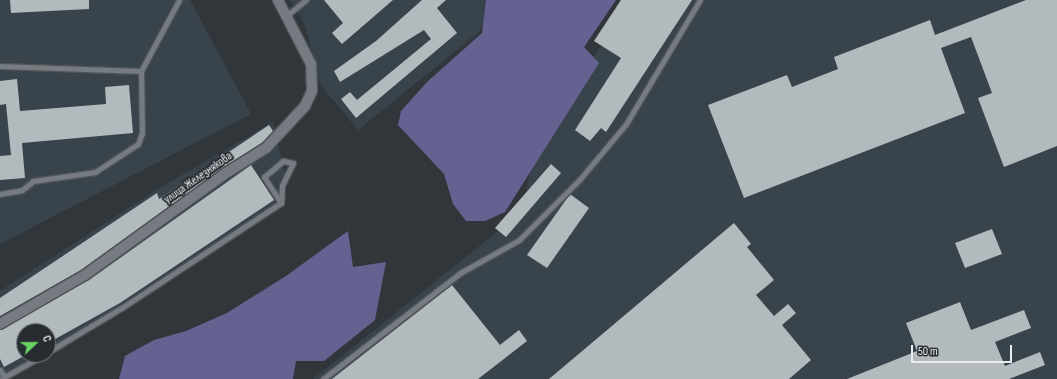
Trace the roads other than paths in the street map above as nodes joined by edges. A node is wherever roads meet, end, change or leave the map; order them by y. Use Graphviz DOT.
graph roads {
  1 [pos="179,0"];
  2 [pos="278,0"];
  3 [pos="306,0"];
  4 [pos="700,0"];
  5 [pos="286,16"];
  6 [pos="0,66"];
  7 [pos="141,71"];
  8 [pos="0,194"];
  9 [pos="280,203"];
  10 [pos="0,324"];
  11 [pos="56,347"];
  12 [pos="29,363"];
  13 [pos="0,370"];
  14 [pos="3,378"];
  15 [pos="323,379"];
  1 -- 7 [label="lane"];
  2 -- 5 [label="street, улица Железнякова"];
  3 -- 5 [label="lane"];
  4 -- 15 [label="lane"];
  5 -- 10 [label="street, улица Железнякова"];
  6 -- 7 [label="lane"];
  7 -- 8 [label="lane"];
  9 -- 9 [label="lane"];
  9 -- 11 [label="lane"];
  12 -- 14 [label="lane"];
  13 -- 14 [label="lane"];
}
